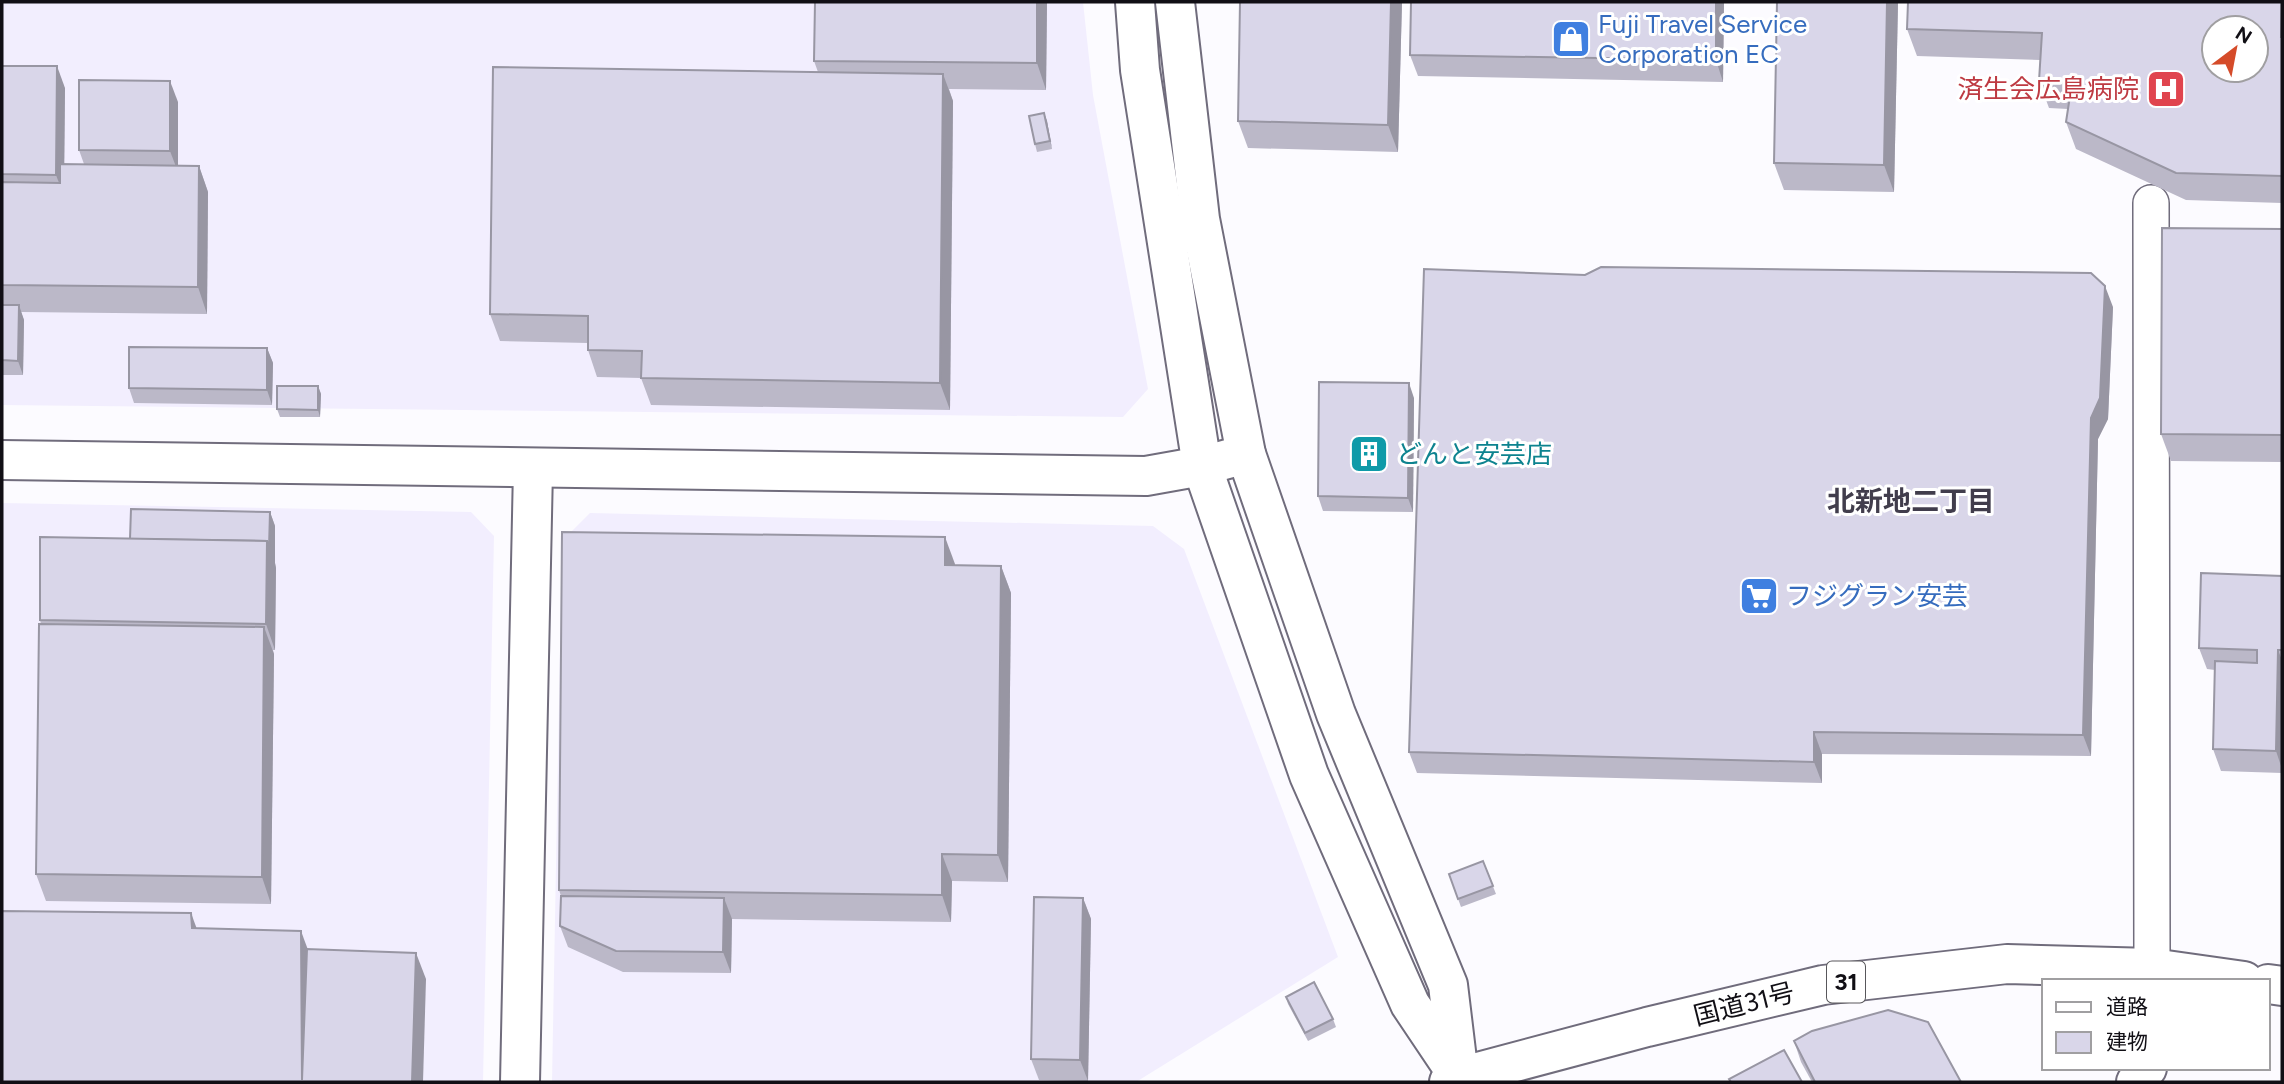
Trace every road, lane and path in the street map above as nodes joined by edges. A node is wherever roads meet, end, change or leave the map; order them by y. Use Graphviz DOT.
graph roads {
  1 [pos="1135,2"];
  2 [pos="1175,2"];
  3 [pos="2151,203"];
  4 [pos="1246,454"];
  5 [pos="2,460"];
  6 [pos="1202,466"];
  7 [pos="533,469"];
  8 [pos="2152,974"];
  9 [pos="2218,979"];
  10 [pos="1453,1081"];
  11 [pos="520,1082"];
  1 -- 6 [label="main road"];
  2 -- 4 [label="main road"];
  3 -- 8 [label="street"];
  4 -- 6 [label="main road"];
  4 -- 10 [label="main road"];
  5 -- 7 [label="main road"];
  6 -- 7 [label="main road"];
  6 -- 10 [label="main road"];
  7 -- 11 [label="main road"];
  8 -- 9 [label="main road, 国道31号 / 31"];
  8 -- 10 [label="main road, 国道31号 / 31"];
}
